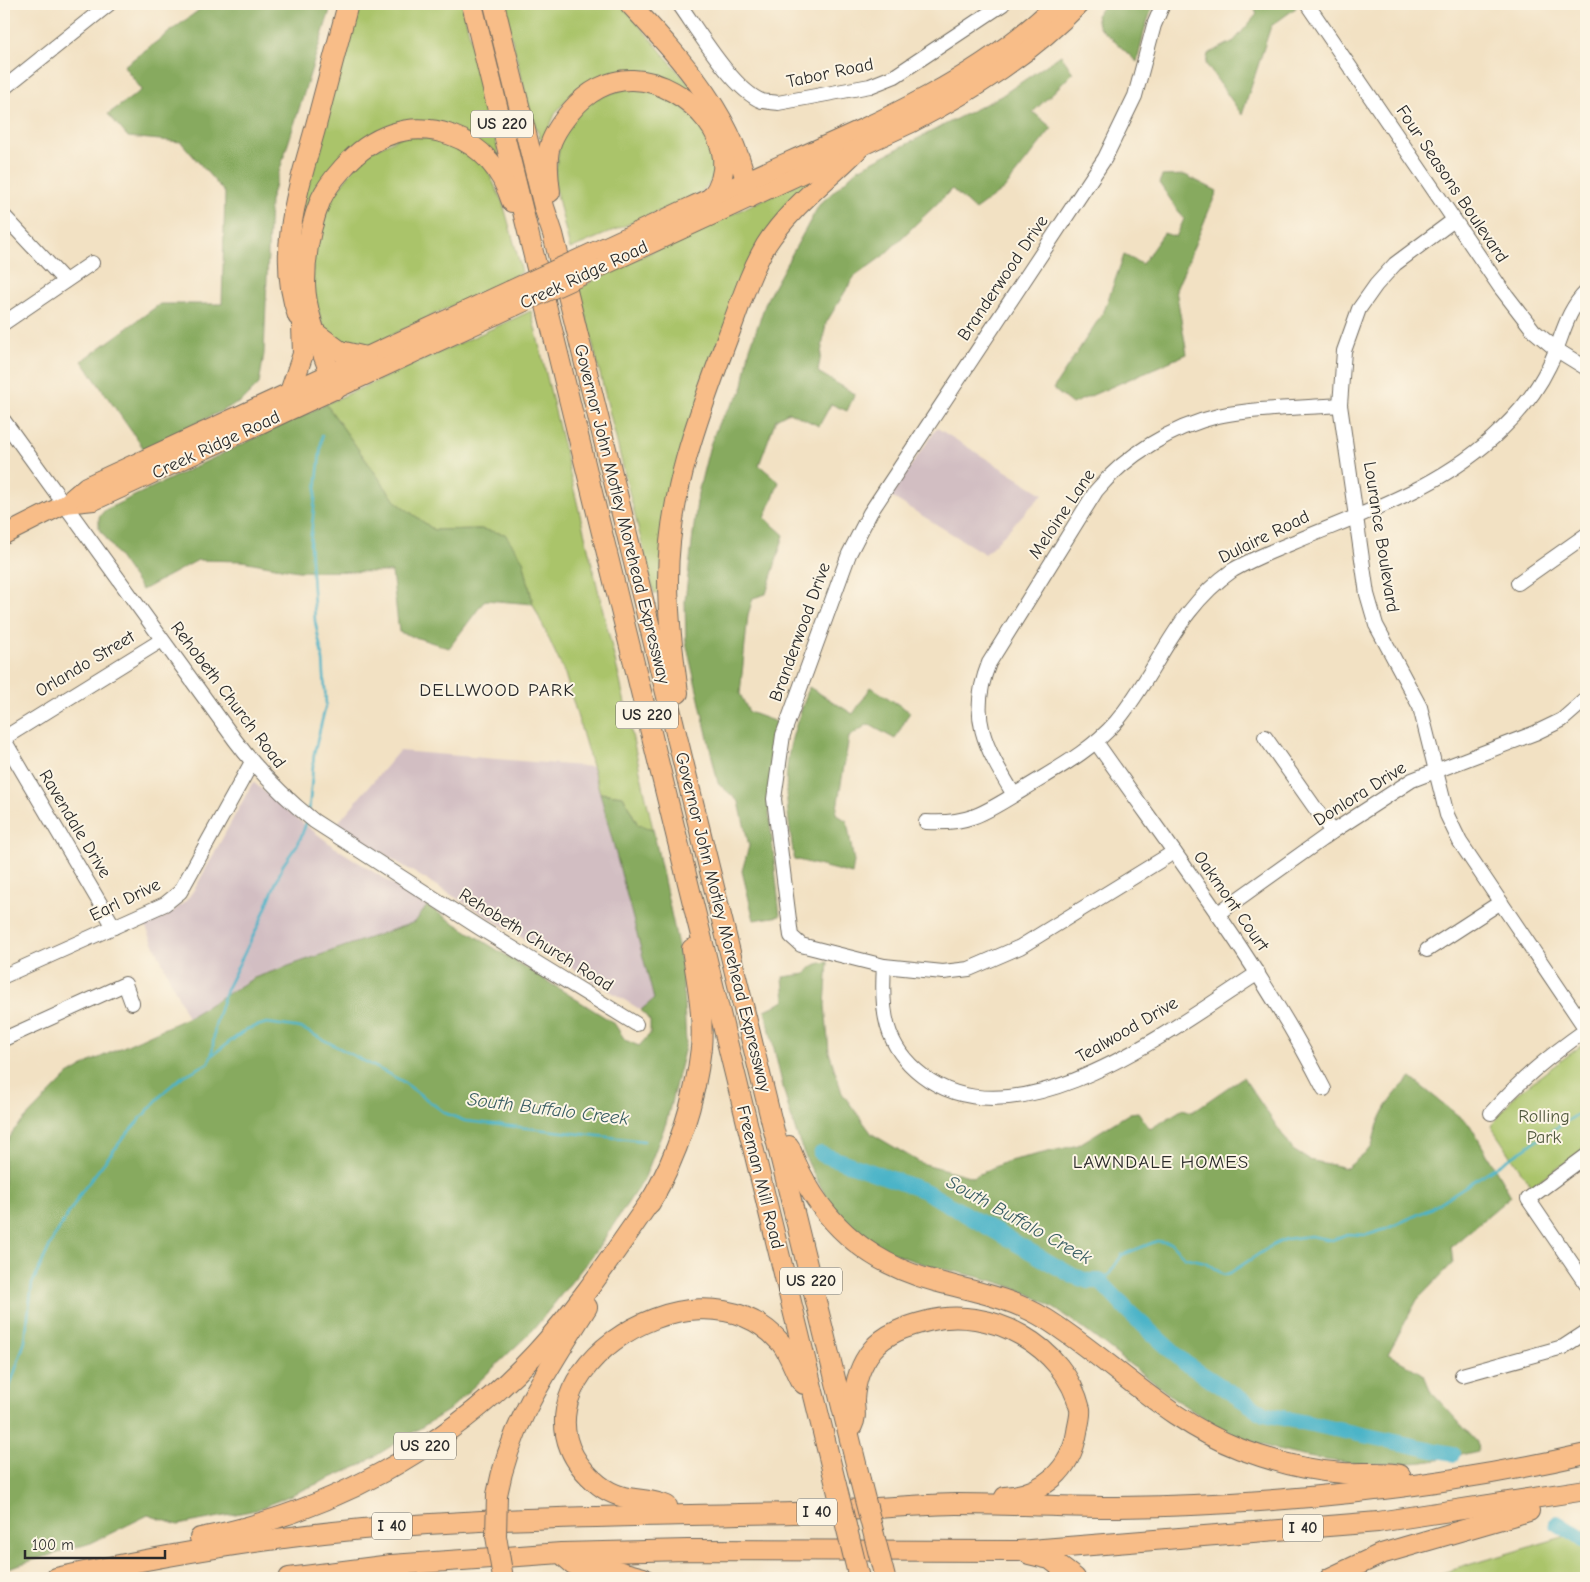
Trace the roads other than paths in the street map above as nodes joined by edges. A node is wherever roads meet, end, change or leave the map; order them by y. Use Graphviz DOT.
graph roads {
  1 [pos="109,4"];
  2 [pos="348,4"];
  3 [pos="472,4"];
  4 [pos="494,4"];
  5 [pos="630,4"];
  6 [pos="679,4"];
  7 [pos="1003,4"];
  8 [pos="1056,4"];
  9 [pos="1080,4"];
  10 [pos="1162,4"];
  11 [pos="1307,4"];
  12 [pos="4,86"];
  13 [pos="860,147"];
  14 [pos="748,190"];
  15 [pos="711,198"];
  16 [pos="4,216"];
  17 [pos="1454,220"];
  18 [pos="553,234"];
  19 [pos="530,245"];
  20 [pos="597,259"];
  21 [pos="92,263"];
  22 [pos="65,280"];
  23 [pos="1586,292"];
  24 [pos="512,298"];
  25 [pos="4,323"];
  26 [pos="309,329"];
  27 [pos="1557,350"];
  28 [pos="366,357"];
  29 [pos="1586,368"];
  30 [pos="329,383"];
  31 [pos="290,392"];
  32 [pos="1340,405"];
  33 [pos="4,421"];
  34 [pos="65,504"];
  35 [pos="1358,515"];
  36 [pos="4,535"];
  37 [pos="1586,535"];
  38 [pos="1518,583"];
  39 [pos="162,640"];
  40 [pos="1586,699"];
  41 [pos="674,721"];
  42 [pos="1264,737"];
  43 [pos="4,739"];
  44 [pos="1096,742"];
  45 [pos="252,762"];
  46 [pos="1437,772"];
  47 [pos="1014,795"];
  48 [pos="926,822"];
  49 [pos="1332,832"];
  50 [pos="1174,852"];
  51 [pos="1501,902"];
  52 [pos="1217,914"];
  53 [pos="697,922"];
  54 [pos="114,927"];
  55 [pos="1427,950"];
  56 [pos="884,966"];
  57 [pos="1258,973"];
  58 [pos="4,976"];
  59 [pos="132,1003"];
  60 [pos="636,1024"];
  61 [pos="1586,1030"];
  62 [pos="4,1039"];
  63 [pos="1324,1089"];
  64 [pos="1491,1113"];
  65 [pos="774,1128"];
  66 [pos="1586,1156"];
  67 [pos="656,1193"];
  68 [pos="1586,1284"];
  69 [pos="1586,1332"];
  70 [pos="1462,1375"];
  71 [pos="813,1393"];
  72 [pos="848,1434"];
  73 [pos="1586,1454"];
  74 [pos="1423,1482"];
  75 [pos="1586,1490"];
  76 [pos="1586,1496"];
  77 [pos="953,1504"];
  78 [pos="681,1515"];
  79 [pos="1018,1551"];
  80 [pos="561,1553"];
  81 [pos="105,1569"];
  82 [pos="56,1578"];
  83 [pos="289,1578"];
  84 [pos="503,1578"];
  85 [pos="643,1578"];
  86 [pos="859,1578"];
  87 [pos="885,1578"];
  88 [pos="1076,1578"];
  89 [pos="1330,1578"];
  1 -- 12 [label="street"];
  2 -- 26 [label="highway"];
  3 -- 19 [label="highway, Governor John Motley Morehead Expressway / US 220"];
  4 -- 18 [label="highway, Governor John Motley Morehead Expressway / US 220"];
  5 -- 14 [label="highway"];
  6 -- 7 [label="street, Tabor Road"];
  8 -- 14 [label="main road, Creek Ridge Road"];
  9 -- 13 [label="main road, Creek Ridge Road"];
  10 -- 56 [label="street, Branderwood Drive"];
  11 -- 17 [label="street, Four Seasons Boulevard"];
  13 -- 14 [label="main road, Creek Ridge Road"];
  13 -- 41 [label="highway"];
  14 -- 15 [label="main road, Creek Ridge Road"];
  14 -- 20 [label="main road, Creek Ridge Road"];
  15 -- 18 [label="highway"];
  15 -- 20 [label="main road, Creek Ridge Road"];
  16 -- 22 [label="street"];
  17 -- 27 [label="street, Four Seasons Boulevard"];
  17 -- 32 [label="street, Lourance Boulevard"];
  18 -- 41 [label="highway, Governor John Motley Morehead Expressway / US 220"];
  19 -- 26 [label="highway"];
  19 -- 53 [label="highway, Governor John Motley Morehead Expressway / US 220"];
  20 -- 24 [label="main road, Creek Ridge Road, bridge"];
  21 -- 22 [label="street"];
  22 -- 25 [label="street"];
  23 -- 27 [label="street, Dulaire Road"];
  24 -- 28 [label="main road, Creek Ridge Road"];
  24 -- 30 [label="main road, Creek Ridge Road"];
  26 -- 28 [label="highway"];
  26 -- 30 [label="highway"];
  26 -- 31 [label="highway"];
  27 -- 29 [label="street, Four Seasons Boulevard"];
  27 -- 35 [label="street, Dulaire Road"];
  28 -- 30 [label="main road, Creek Ridge Road"];
  30 -- 31 [label="main road, Creek Ridge Road"];
  30 -- 34 [label="main road, Creek Ridge Road"];
  31 -- 34 [label="main road, Creek Ridge Road"];
  32 -- 35 [label="street, Lourance Boulevard"];
  32 -- 47 [label="street, Meloine Lane"];
  33 -- 34 [label="street, Rehobeth Church Road"];
  34 -- 36 [label="main road, Creek Ridge Road"];
  34 -- 39 [label="street, Rehobeth Church Road"];
  35 -- 44 [label="street, Dulaire Road"];
  35 -- 46 [label="street, Lourance Boulevard"];
  37 -- 38 [label="street"];
  39 -- 43 [label="street, Orlando Street"];
  39 -- 45 [label="street, Rehobeth Church Road"];
  40 -- 46 [label="street, Donlora Drive"];
  41 -- 65 [label="highway, Governor John Motley Morehead Expressway / US 220"];
  42 -- 49 [label="street"];
  43 -- 54 [label="street, Ravendale Drive"];
  44 -- 47 [label="street, Dulaire Road"];
  44 -- 50 [label="street, Oakmont Court"];
  45 -- 54 [label="street, Earl Drive"];
  45 -- 60 [label="street, Rehobeth Church Road"];
  46 -- 49 [label="street, Donlora Drive"];
  46 -- 51 [label="street, Lourance Boulevard"];
  47 -- 48 [label="street, Dulaire Road"];
  49 -- 52 [label="street, Donlora Drive"];
  50 -- 52 [label="street, Oakmont Court"];
  50 -- 56 [label="street, Branderwood Drive"];
  51 -- 55 [label="street"];
  51 -- 61 [label="street, Lourance Boulevard"];
  52 -- 57 [label="street, Oakmont Court"];
  53 -- 67 [label="highway, US 220"];
  53 -- 71 [label="highway, Freeman Mill Road"];
  54 -- 58 [label="street, Earl Drive"];
  56 -- 57 [label="street, Tealwood Drive"];
  57 -- 63 [label="street, Oakmont Court"];
  59 -- 62 [label="street"];
  61 -- 64 [label="street"];
  65 -- 72 [label="highway, Governor John Motley Morehead Expressway / US 220"];
  65 -- 74 [label="highway"];
  66 -- 68 [label="street"];
  67 -- 81 [label="highway, US 220"];
  67 -- 84 [label="highway, bridge"];
  69 -- 70 [label="street"];
  71 -- 78 [label="highway"];
  71 -- 86 [label="highway, Freeman Mill Road, bridge"];
  72 -- 77 [label="highway"];
  72 -- 87 [label="highway, Governor John Motley Morehead Expressway / US 220, bridge"];
  73 -- 74 [label="highway, I 40"];
  74 -- 77 [label="highway, I 40"];
  75 -- 79 [label="highway, I 40"];
  76 -- 89 [label="highway"];
  77 -- 78 [label="highway, I 40"];
  78 -- 81 [label="highway, I 40"];
  79 -- 80 [label="highway, I 40"];
  79 -- 88 [label="highway"];
  80 -- 83 [label="highway, I 40"];
  80 -- 85 [label="highway"];
  81 -- 82 [label="highway, I 40"];
}
